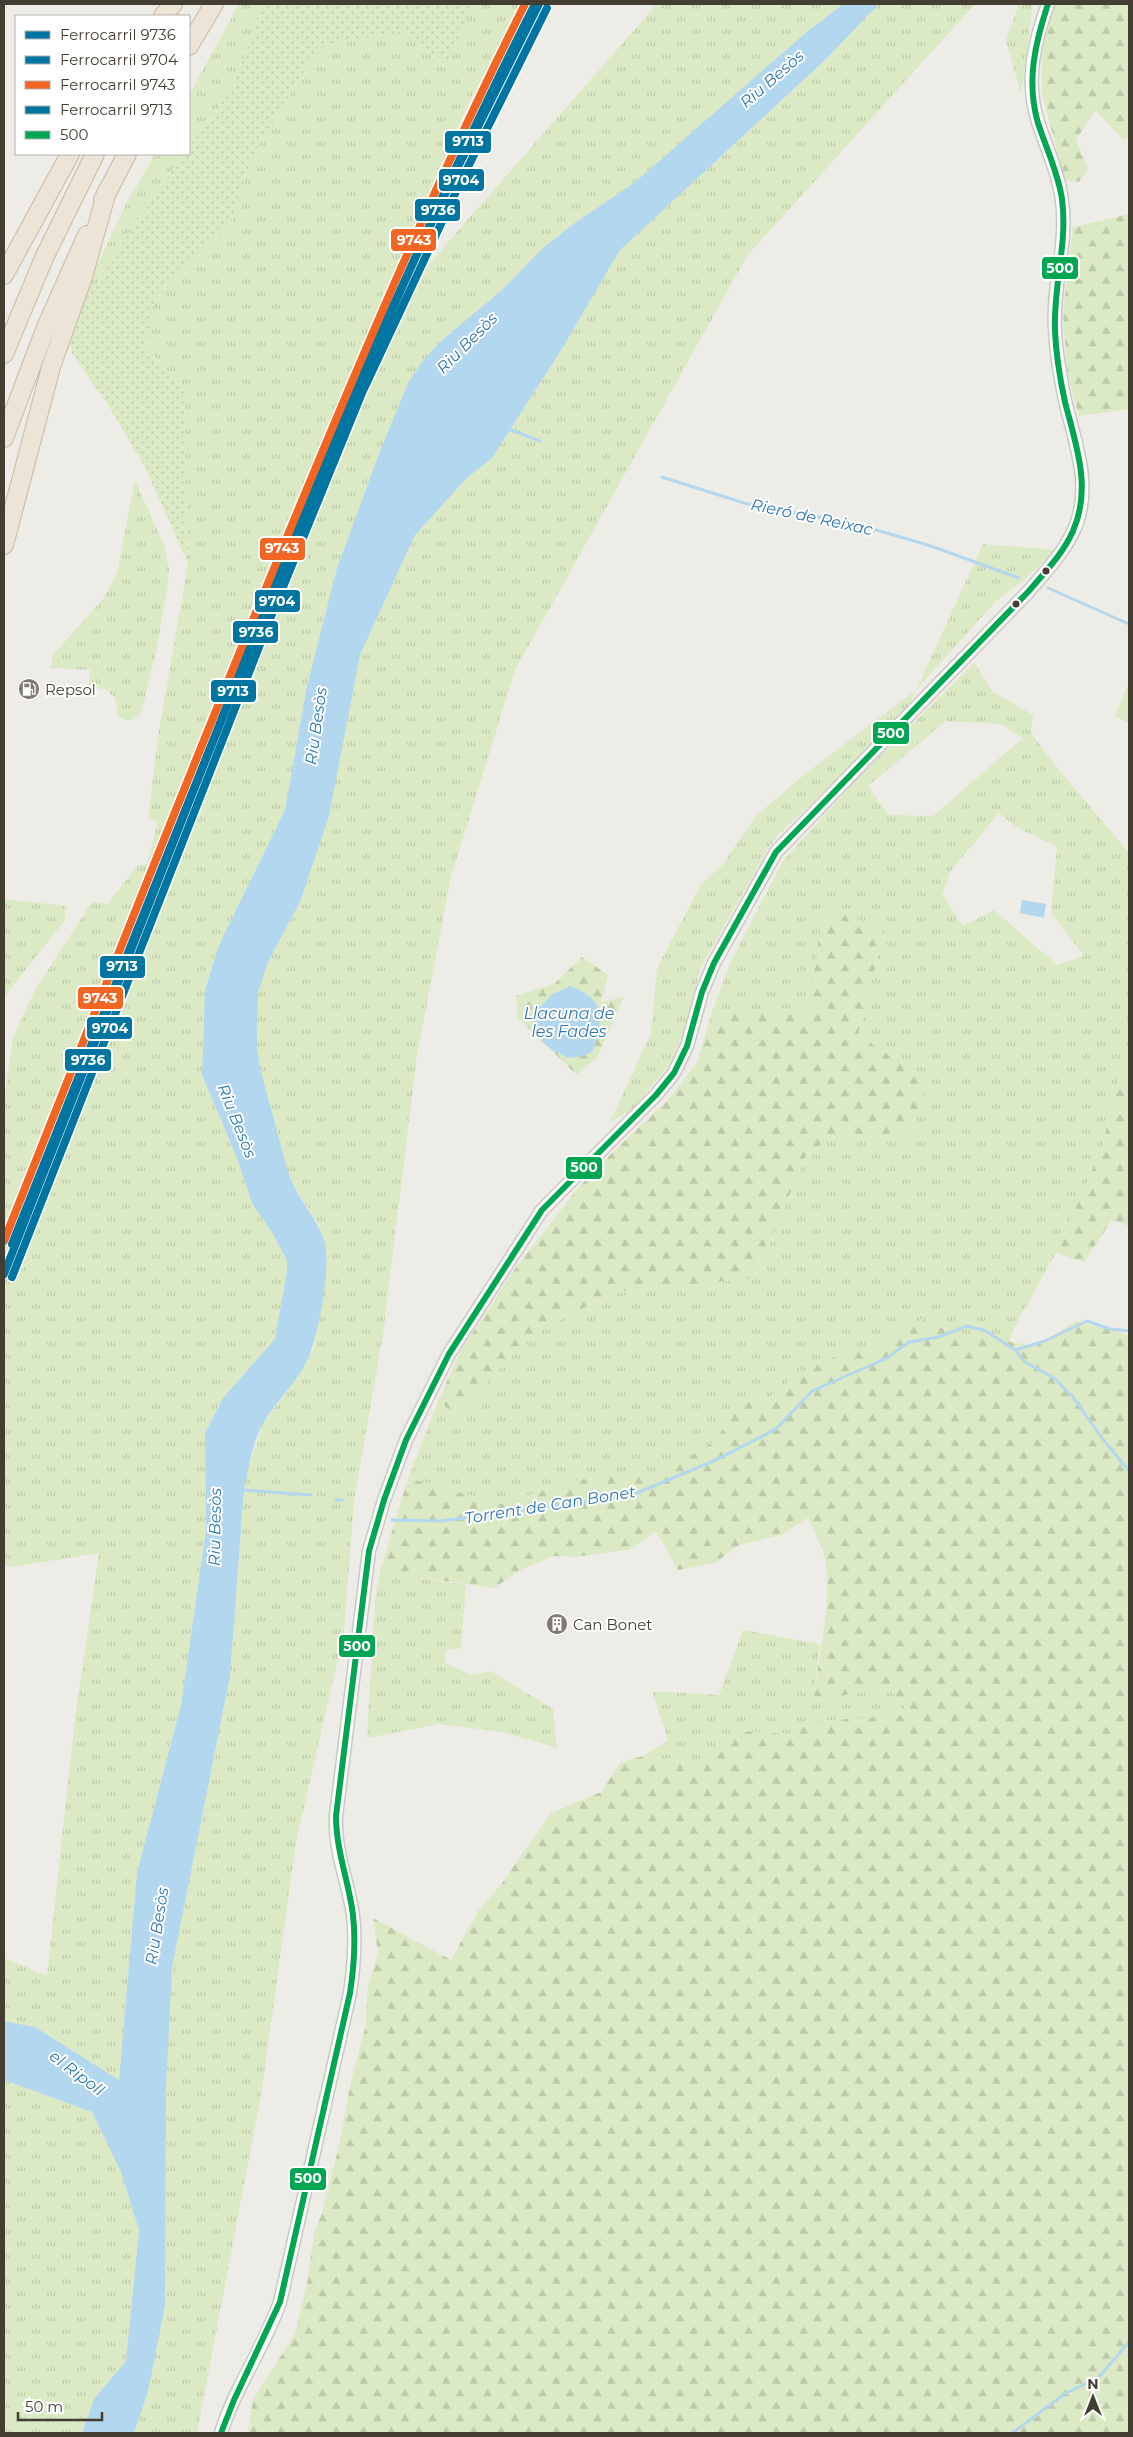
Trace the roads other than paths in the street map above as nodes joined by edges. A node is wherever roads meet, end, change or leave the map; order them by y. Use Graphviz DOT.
graph roads {
  1 [pos="175,4"];
  2 [pos="214,4"];
  3 [pos="1048,4"];
  4 [pos="164,15"];
  5 [pos="190,44"];
  6 [pos="69,155"];
  7 [pos="95,155"];
  8 [pos="126,155"];
  9 [pos="107,190"];
  10 [pos="4,275"];
  11 [pos="4,354"];
  12 [pos="4,438"];
  13 [pos="4,545"];
  14 [pos="221,2433"];
  1 -- 4 [label="highway"];
  2 -- 5 [label="highway"];
  3 -- 14 [label="street"];
  6 -- 10 [label="highway"];
  7 -- 11 [label="highway"];
  8 -- 9 [label="highway"];
  9 -- 12 [label="highway"];
  9 -- 13 [label="highway"];
}
